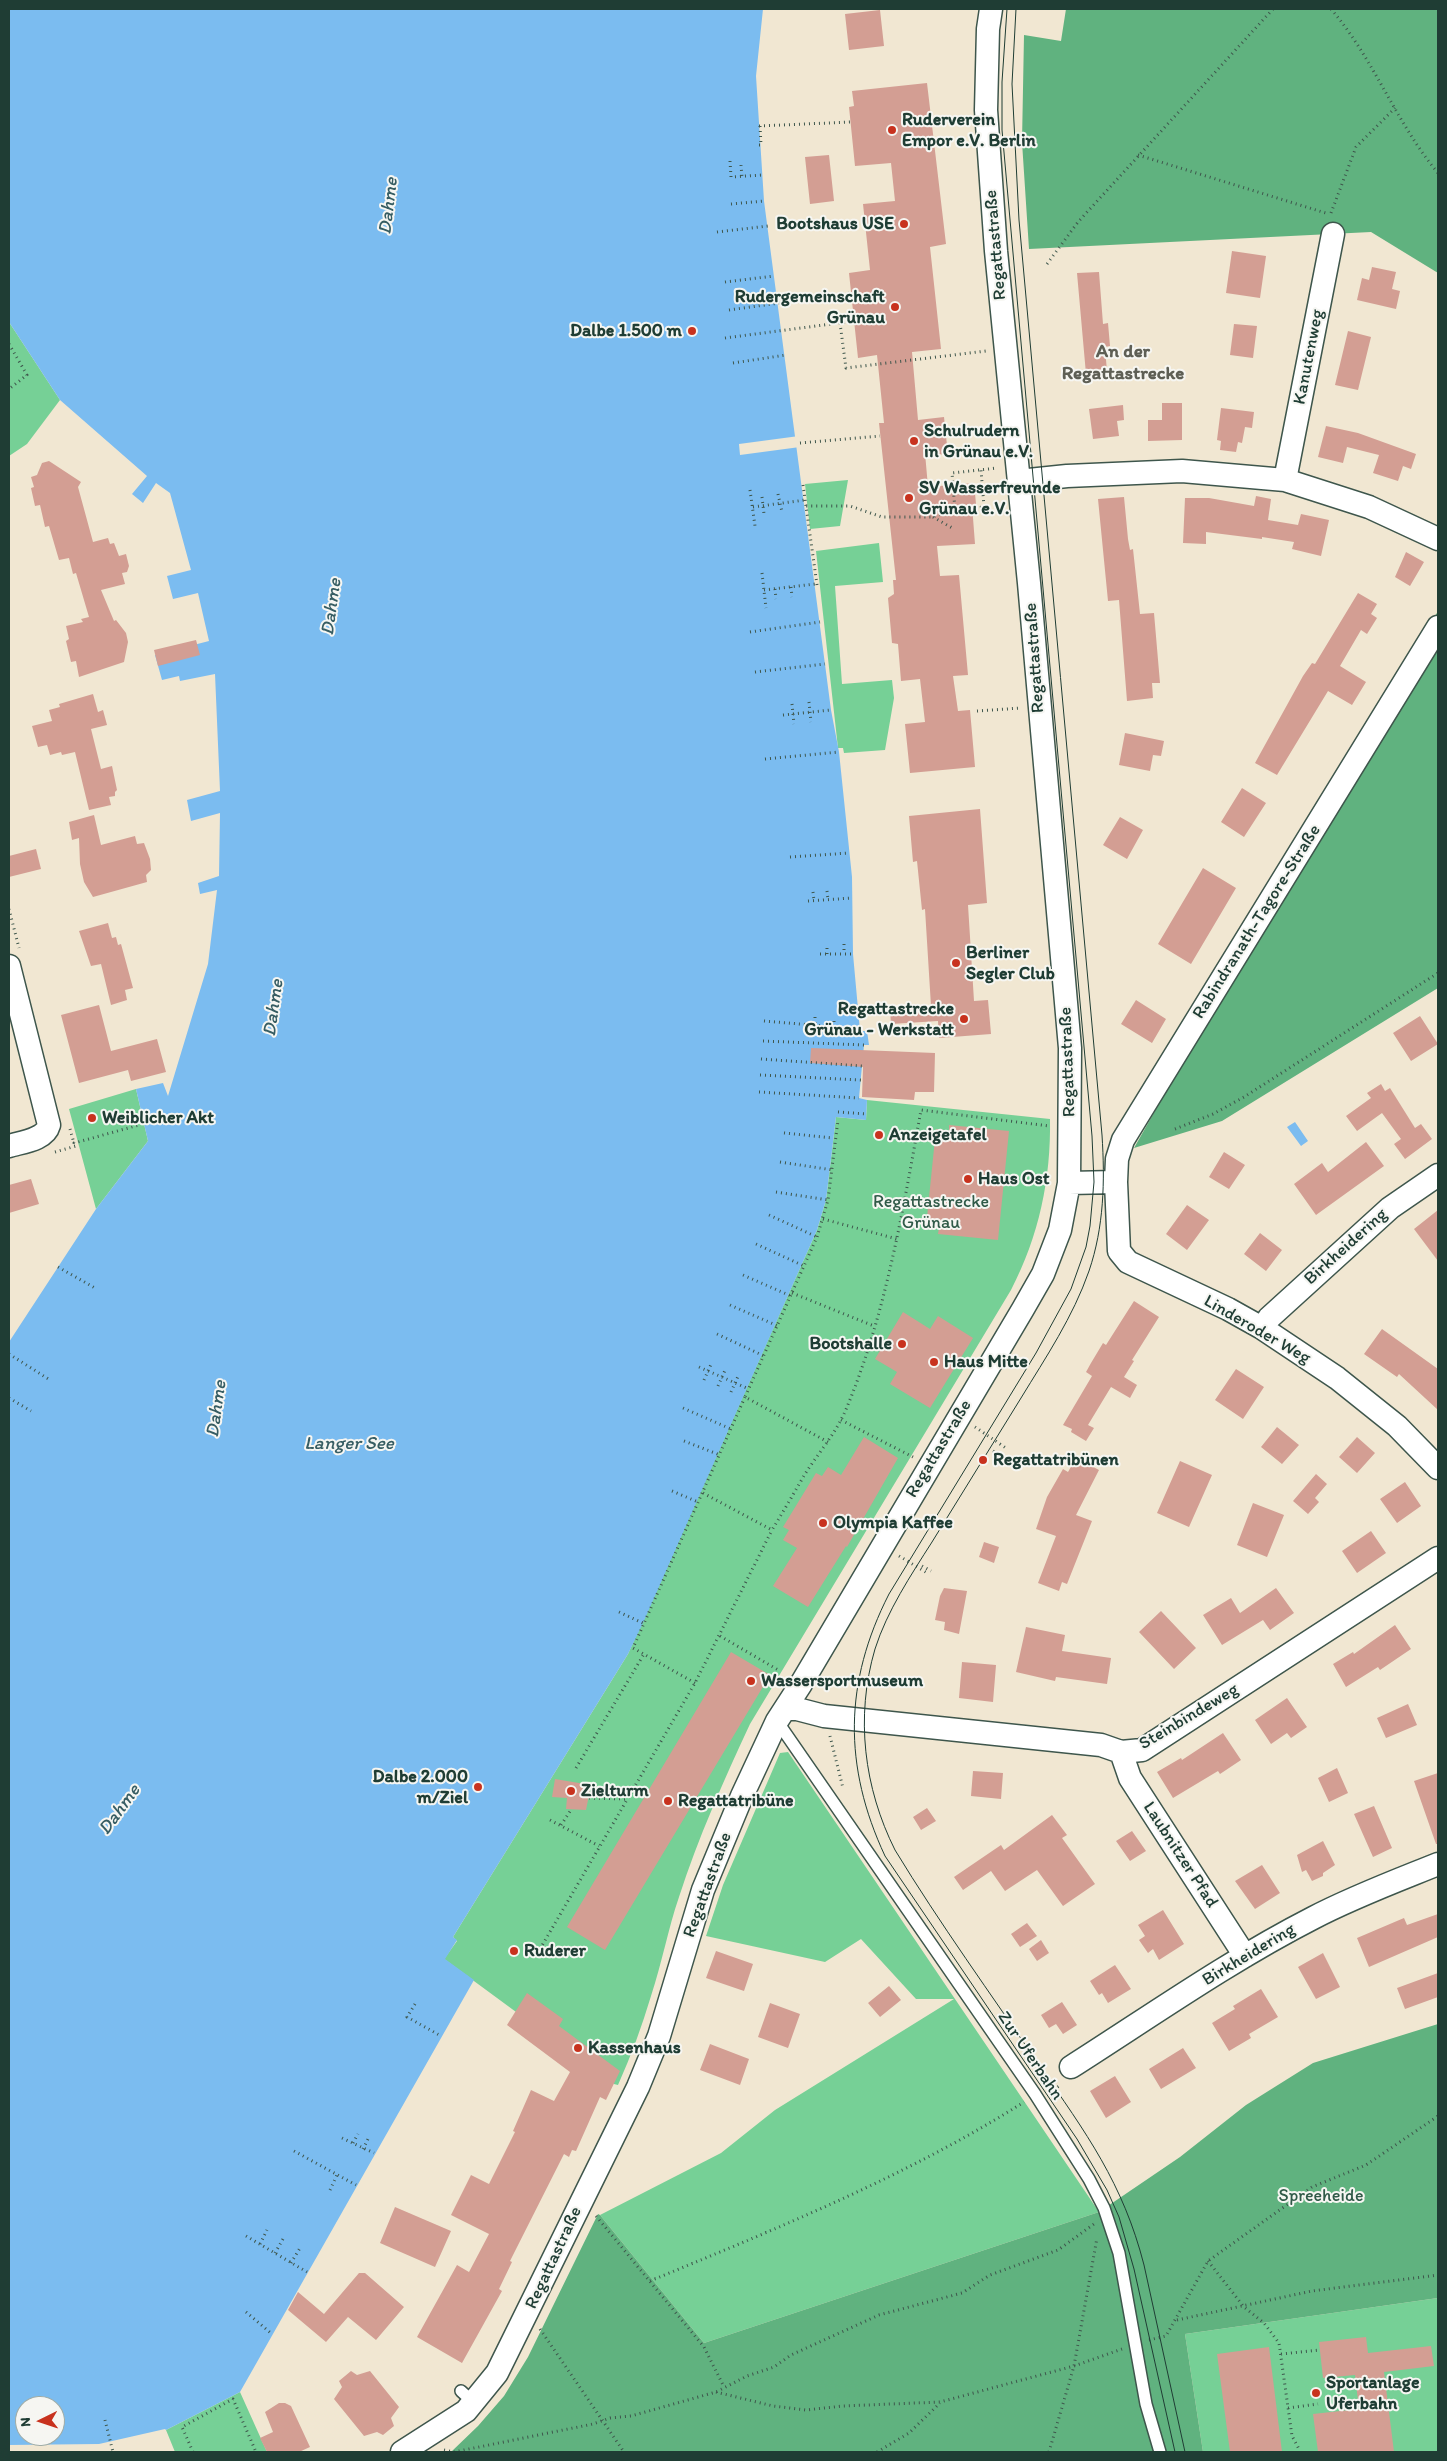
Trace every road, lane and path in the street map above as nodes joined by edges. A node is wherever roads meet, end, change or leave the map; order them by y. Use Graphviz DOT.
graph roads {
  1 [pos="991,9"];
  2 [pos="1274,9"];
  3 [pos="1331,9"];
  4 [pos="1394,108"];
  5 [pos="850,122"];
  6 [pos="759,145"];
  7 [pos="1138,155"];
  8 [pos="730,161"];
  9 [pos="741,165"];
  10 [pos="1438,173"];
  11 [pos="762,176"];
  12 [pos="742,177"];
  13 [pos="764,200"];
  14 [pos="730,204"];
  15 [pos="1332,224"];
  16 [pos="768,226"];
  17 [pos="716,232"];
  18 [pos="1047,264"];
  19 [pos="774,276"];
  20 [pos="725,282"];
  21 [pos="851,293"];
  22 [pos="729,310"];
  23 [pos="854,321"];
  24 [pos="840,323"];
  25 [pos="725,338"];
  26 [pos="9,344"];
  27 [pos="1006,350"];
  28 [pos="786,355"];
  29 [pos="733,363"];
  30 [pos="9,389"];
  31 [pos="880,436"];
  32 [pos="800,443"];
  33 [pos="981,470"];
  34 [pos="1018,474"];
  35 [pos="1285,480"];
  36 [pos="803,485"];
  37 [pos="750,490"];
  38 [pos="778,494"];
  39 [pos="762,497"];
  40 [pos="805,500"];
  41 [pos="780,504"];
  42 [pos="763,506"];
  43 [pos="806,506"];
  44 [pos="753,507"];
  45 [pos="955,510"];
  46 [pos="782,512"];
  47 [pos="764,514"];
  48 [pos="932,517"];
  49 [pos="755,526"];
  50 [pos="954,528"];
  51 [pos="1438,539"];
  52 [pos="762,573"];
  53 [pos="791,587"];
  54 [pos="775,589"];
  55 [pos="764,590"];
  56 [pos="792,597"];
  57 [pos="776,599"];
  58 [pos="766,608"];
  59 [pos="820,622"];
  60 [pos="1438,628"];
  61 [pos="750,632"];
  62 [pos="825,664"];
  63 [pos="755,672"];
  64 [pos="809,702"];
  65 [pos="792,704"];
  66 [pos="1038,707"];
  67 [pos="831,710"];
  68 [pos="977,711"];
  69 [pos="810,712"];
  70 [pos="783,714"];
  71 [pos="793,714"];
  72 [pos="811,722"];
  73 [pos="794,724"];
  74 [pos="839,752"];
  75 [pos="765,759"];
  76 [pos="849,853"];
  77 [pos="790,857"];
  78 [pos="827,891"];
  79 [pos="813,892"];
  80 [pos="852,898"];
  81 [pos="828,900"];
  82 [pos="808,901"];
  83 [pos="814,901"];
  84 [pos="844,944"];
  85 [pos="826,945"];
  86 [pos="820,954"];
  87 [pos="826,954"];
  88 [pos="844,954"];
  89 [pos="853,954"];
  90 [pos="9,966"];
  91 [pos="1438,973"];
  92 [pos="815,1016"];
  93 [pos="834,1018"];
  94 [pos="764,1021"];
  95 [pos="815,1025"];
  96 [pos="834,1027"];
  97 [pos="860,1029"];
  98 [pos="763,1041"];
  99 [pos="864,1045"];
  100 [pos="761,1059"];
  101 [pos="862,1066"];
  102 [pos="760,1075"];
  103 [pos="861,1080"];
  104 [pos="759,1092"];
  105 [pos="859,1098"];
  106 [pos="838,1112"];
  107 [pos="867,1114"];
  108 [pos="838,1120"];
  109 [pos="138,1125"];
  110 [pos="1050,1126"];
  111 [pos="1175,1129"];
  112 [pos="784,1132"];
  113 [pos="833,1138"];
  114 [pos="9,1146"];
  115 [pos="76,1146"];
  116 [pos="780,1162"];
  117 [pos="832,1170"];
  118 [pos="1438,1175"];
  119 [pos="1116,1182"];
  120 [pos="1069,1183"];
  121 [pos="776,1192"];
  122 [pos="828,1200"];
  123 [pos="769,1215"];
  124 [pos="823,1219"];
  125 [pos="817,1237"];
  126 [pos="898,1239"];
  127 [pos="756,1244"];
  128 [pos="804,1266"];
  129 [pos="58,1267"];
  130 [pos="743,1276"];
  131 [pos="95,1288"];
  132 [pos="792,1295"];
  133 [pos="730,1305"];
  134 [pos="778,1326"];
  135 [pos="874,1326"];
  136 [pos="1262,1328"];
  137 [pos="717,1334"];
  138 [pos="9,1354"];
  139 [pos="764,1356"];
  140 [pos="712,1362"];
  141 [pos="699,1367"];
  142 [pos="726,1368"];
  143 [pos="708,1371"];
  144 [pos="739,1374"];
  145 [pos="722,1377"];
  146 [pos="50,1380"];
  147 [pos="704,1380"];
  148 [pos="735,1383"];
  149 [pos="718,1386"];
  150 [pos="749,1389"];
  151 [pos="731,1392"];
  152 [pos="745,1397"];
  153 [pos="9,1398"];
  154 [pos="683,1408"];
  155 [pos="31,1411"];
  156 [pos="958,1416"];
  157 [pos="840,1420"];
  158 [pos="731,1429"];
  159 [pos="684,1441"];
  160 [pos="828,1442"];
  161 [pos="1006,1448"];
  162 [pos="993,1451"];
  163 [pos="720,1455"];
  164 [pos="1001,1456"];
  165 [pos="928,1467"];
  166 [pos="1438,1468"];
  167 [pos="672,1491"];
  168 [pos="703,1492"];
  169 [pos="698,1502"];
  170 [pos="772,1530"];
  171 [pos="881,1545"];
  172 [pos="1438,1558"];
  173 [pos="922,1566"];
  174 [pos="619,1612"];
  175 [pos="645,1624"];
  176 [pos="720,1636"];
  177 [pos="644,1654"];
  178 [pos="780,1671"];
  179 [pos="695,1683"];
  180 [pos="781,1715"];
  181 [pos="824,1716"];
  182 [pos="1121,1752"];
  183 [pos="576,1768"];
  184 [pos="845,1796"];
  185 [pos="588,1798"];
  186 [pos="627,1800"];
  187 [pos="571,1810"];
  188 [pos="550,1820"];
  189 [pos="562,1825"];
  190 [pos="599,1846"];
  191 [pos="1438,1864"];
  192 [pos="540,1949"];
  193 [pos="1245,1956"];
  194 [pos="415,2004"];
  195 [pos="441,2036"];
  196 [pos="1071,2067"];
  197 [pos="1035,2094"];
  198 [pos="1438,2116"];
  199 [pos="358,2134"];
  200 [pos="342,2138"];
  201 [pos="368,2139"];
  202 [pos="353,2144"];
  203 [pos="364,2149"];
  204 [pos="294,2151"];
  205 [pos="374,2153"];
  206 [pos="337,2175"];
  207 [pos="356,2185"];
  208 [pos="330,2190"];
  209 [pos="582,2198"];
  210 [pos="267,2230"];
  211 [pos="246,2236"];
  212 [pos="283,2239"];
  213 [pos="260,2244"];
  214 [pos="300,2248"];
  215 [pos="275,2253"];
  216 [pos="1208,2261"];
  217 [pos="291,2263"];
  218 [pos="307,2272"];
  219 [pos="1438,2275"];
  220 [pos="650,2281"];
  221 [pos="1244,2307"];
  222 [pos="246,2312"];
  223 [pos="529,2312"];
  224 [pos="1176,2320"];
  225 [pos="272,2334"];
  226 [pos="1136,2344"];
  227 [pos="1320,2350"];
  228 [pos="1281,2354"];
  229 [pos="1074,2366"];
  230 [pos="724,2387"];
  231 [pos="716,2392"];
  232 [pos="940,2402"];
  233 [pos="1318,2404"];
  234 [pos="1288,2408"];
  235 [pos="105,2420"];
  236 [pos="602,2420"];
  237 [pos="408,2449"];
  238 [pos="1299,2449"];
  239 [pos="113,2452"];
  240 [pos="193,2452"];
  241 [pos="256,2452"];
  242 [pos="624,2452"];
  243 [pos="877,2452"];
  244 [pos="1049,2452"];
  245 [pos="1160,2452"];
  1 -- 27 [label="street, Regattastraße"];
  2 -- 7 [label="path"];
  3 -- 4 [label="path"];
  4 -- 10 [label="path"];
  4 -- 15 [label="path"];
  5 -- 6 [label="path"];
  7 -- 15 [label="path"];
  7 -- 18 [label="path"];
  8 -- 12 [label="path"];
  9 -- 12 [label="path"];
  11 -- 12 [label="path"];
  13 -- 14 [label="path"];
  15 -- 35 [label="street, Kanutenweg"];
  16 -- 17 [label="path"];
  19 -- 20 [label="path"];
  21 -- 22 [label="path"];
  23 -- 24 [label="path"];
  24 -- 25 [label="path"];
  24 -- 27 [label="path"];
  26 -- 30 [label="path"];
  27 -- 34 [label="street, Regattastraße"];
  28 -- 29 [label="path"];
  31 -- 32 [label="path"];
  33 -- 34 [label="path"];
  33 -- 45 [label="path"];
  33 -- 45 [label="path"];
  34 -- 35 [label="street"];
  34 -- 66 [label="street, Regattastraße"];
  35 -- 51 [label="street"];
  36 -- 43 [label="path"];
  37 -- 44 [label="path"];
  38 -- 41 [label="path"];
  39 -- 42 [label="path"];
  40 -- 41 [label="path"];
  41 -- 42 [label="path"];
  41 -- 46 [label="path"];
  42 -- 44 [label="path"];
  42 -- 47 [label="path"];
  43 -- 48 [label="path"];
  43 -- 53 [label="path"];
  44 -- 49 [label="path"];
  45 -- 48 [label="path"];
  48 -- 50 [label="path"];
  52 -- 55 [label="path"];
  53 -- 54 [label="path"];
  53 -- 56 [label="path"];
  54 -- 55 [label="path"];
  54 -- 57 [label="path"];
  55 -- 58 [label="path"];
  59 -- 61 [label="path"];
  60 -- 119 [label="street, Rabindranath-Tagore-Straße"];
  62 -- 63 [label="path"];
  64 -- 69 [label="path"];
  65 -- 71 [label="path"];
  66 -- 68 [label="path"];
  66 -- 120 [label="street, Regattastraße"];
  67 -- 69 [label="path"];
  69 -- 71 [label="path"];
  69 -- 72 [label="path"];
  70 -- 71 [label="path"];
  71 -- 73 [label="path"];
  74 -- 75 [label="path"];
  76 -- 77 [label="path"];
  78 -- 81 [label="path"];
  79 -- 83 [label="path"];
  80 -- 81 [label="path"];
  81 -- 83 [label="path"];
  82 -- 83 [label="path"];
  84 -- 88 [label="path"];
  85 -- 87 [label="path"];
  86 -- 87 [label="path"];
  87 -- 88 [label="path"];
  88 -- 89 [label="path"];
  90 -- 114 [label="street"];
  91 -- 111 [label="path"];
  92 -- 95 [label="path"];
  93 -- 96 [label="path"];
  94 -- 95 [label="path"];
  95 -- 96 [label="path"];
  96 -- 97 [label="path"];
  98 -- 99 [label="path"];
  100 -- 101 [label="path"];
  102 -- 103 [label="path"];
  104 -- 105 [label="path"];
  106 -- 107 [label="path"];
  108 -- 117 [label="path"];
  109 -- 115 [label="path"];
  110 -- 126 [label="path"];
  112 -- 113 [label="path"];
  116 -- 117 [label="path"];
  117 -- 122 [label="path"];
  118 -- 136 [label="street, Birkheidering"];
  119 -- 120 [label="street"];
  119 -- 136 [label="street, Linderoder Weg"];
  120 -- 156 [label="street, Regattastraße"];
  121 -- 122 [label="path"];
  122 -- 124 [label="path"];
  123 -- 125 [label="path"];
  124 -- 125 [label="path"];
  124 -- 126 [label="path"];
  125 -- 128 [label="path"];
  126 -- 135 [label="path"];
  127 -- 128 [label="path"];
  128 -- 132 [label="path"];
  129 -- 131 [label="path"];
  130 -- 132 [label="path"];
  132 -- 134 [label="path"];
  132 -- 135 [label="path"];
  133 -- 134 [label="path"];
  134 -- 139 [label="path"];
  135 -- 157 [label="path"];
  136 -- 166 [label="street, Linderoder Weg"];
  137 -- 139 [label="path"];
  138 -- 146 [label="path"];
  139 -- 150 [label="path"];
  140 -- 143 [label="path"];
  141 -- 143 [label="path"];
  142 -- 145 [label="path"];
  143 -- 145 [label="path"];
  143 -- 147 [label="path"];
  144 -- 148 [label="path"];
  145 -- 148 [label="path"];
  145 -- 149 [label="path"];
  148 -- 150 [label="path"];
  148 -- 151 [label="path"];
  150 -- 152 [label="path"];
  152 -- 158 [label="path"];
  152 -- 160 [label="path"];
  153 -- 155 [label="path"];
  154 -- 158 [label="path"];
  156 -- 161 [label="path"];
  156 -- 165 [label="street, Regattastraße"];
  157 -- 160 [label="path"];
  157 -- 165 [label="path"];
  158 -- 163 [label="path"];
  159 -- 163 [label="path"];
  160 -- 170 [label="path"];
  162 -- 164 [label="path"];
  163 -- 168 [label="path"];
  165 -- 171 [label="street, Regattastraße"];
  167 -- 169 [label="path"];
  168 -- 169 [label="path"];
  168 -- 170 [label="path"];
  169 -- 175 [label="path"];
  170 -- 176 [label="path"];
  171 -- 173 [label="path"];
  171 -- 180 [label="street, Regattastraße"];
  172 -- 182 [label="street, Steinbindeweg"];
  174 -- 175 [label="path"];
  175 -- 177 [label="path"];
  176 -- 178 [label="path"];
  176 -- 179 [label="path"];
  177 -- 179 [label="path"];
  177 -- 183 [label="path"];
  179 -- 186 [label="path"];
  180 -- 181 [label="street, Steinbindeweg"];
  180 -- 197 [label="lane, Zur Uferbahn"];
  180 -- 209 [label="street, Regattastraße"];
  181 -- 182 [label="street, Steinbindeweg"];
  181 -- 184 [label="path"];
  182 -- 193 [label="street, Laubnitzer Pfad"];
  185 -- 186 [label="path"];
  186 -- 190 [label="path"];
  187 -- 189 [label="path"];
  188 -- 189 [label="path"];
  189 -- 190 [label="path"];
  190 -- 192 [label="path"];
  191 -- 193 [label="street, Birkheidering"];
  193 -- 196 [label="street, Birkheidering"];
  194 -- 195 [label="path"];
  197 -- 220 [label="path"];
  197 -- 226 [label="lane, Zur Uferbahn"];
  198 -- 216 [label="path"];
  199 -- 202 [label="path"];
  200 -- 202 [label="path"];
  201 -- 203 [label="path"];
  202 -- 203 [label="path"];
  203 -- 205 [label="path"];
  204 -- 206 [label="path"];
  206 -- 207 [label="path"];
  206 -- 208 [label="path"];
  209 -- 223 [label="street, Regattastraße"];
  209 -- 230 [label="path"];
  210 -- 213 [label="path"];
  211 -- 213 [label="path"];
  212 -- 215 [label="path"];
  213 -- 215 [label="path"];
  214 -- 217 [label="path"];
  215 -- 217 [label="path"];
  216 -- 221 [label="path"];
  216 -- 224 [label="path"];
  217 -- 218 [label="path"];
  219 -- 221 [label="path"];
  221 -- 224 [label="path"];
  221 -- 228 [label="path"];
  222 -- 225 [label="path"];
  223 -- 236 [label="path"];
  223 -- 237 [label="street, Regattastraße"];
  224 -- 226 [label="path"];
  226 -- 229 [label="path"];
  226 -- 245 [label="lane, Zur Uferbahn"];
  227 -- 228 [label="path"];
  228 -- 234 [label="path"];
  229 -- 230 [label="path"];
  229 -- 232 [label="path"];
  229 -- 244 [label="path"];
  230 -- 231 [label="path"];
  231 -- 232 [label="path"];
  231 -- 236 [label="path"];
  232 -- 243 [label="path"];
  233 -- 234 [label="path"];
  234 -- 238 [label="path"];
  235 -- 239 [label="path"];
  236 -- 237 [label="path"];
  236 -- 242 [label="path"];
  240 -- 241 [label="path"];
}
